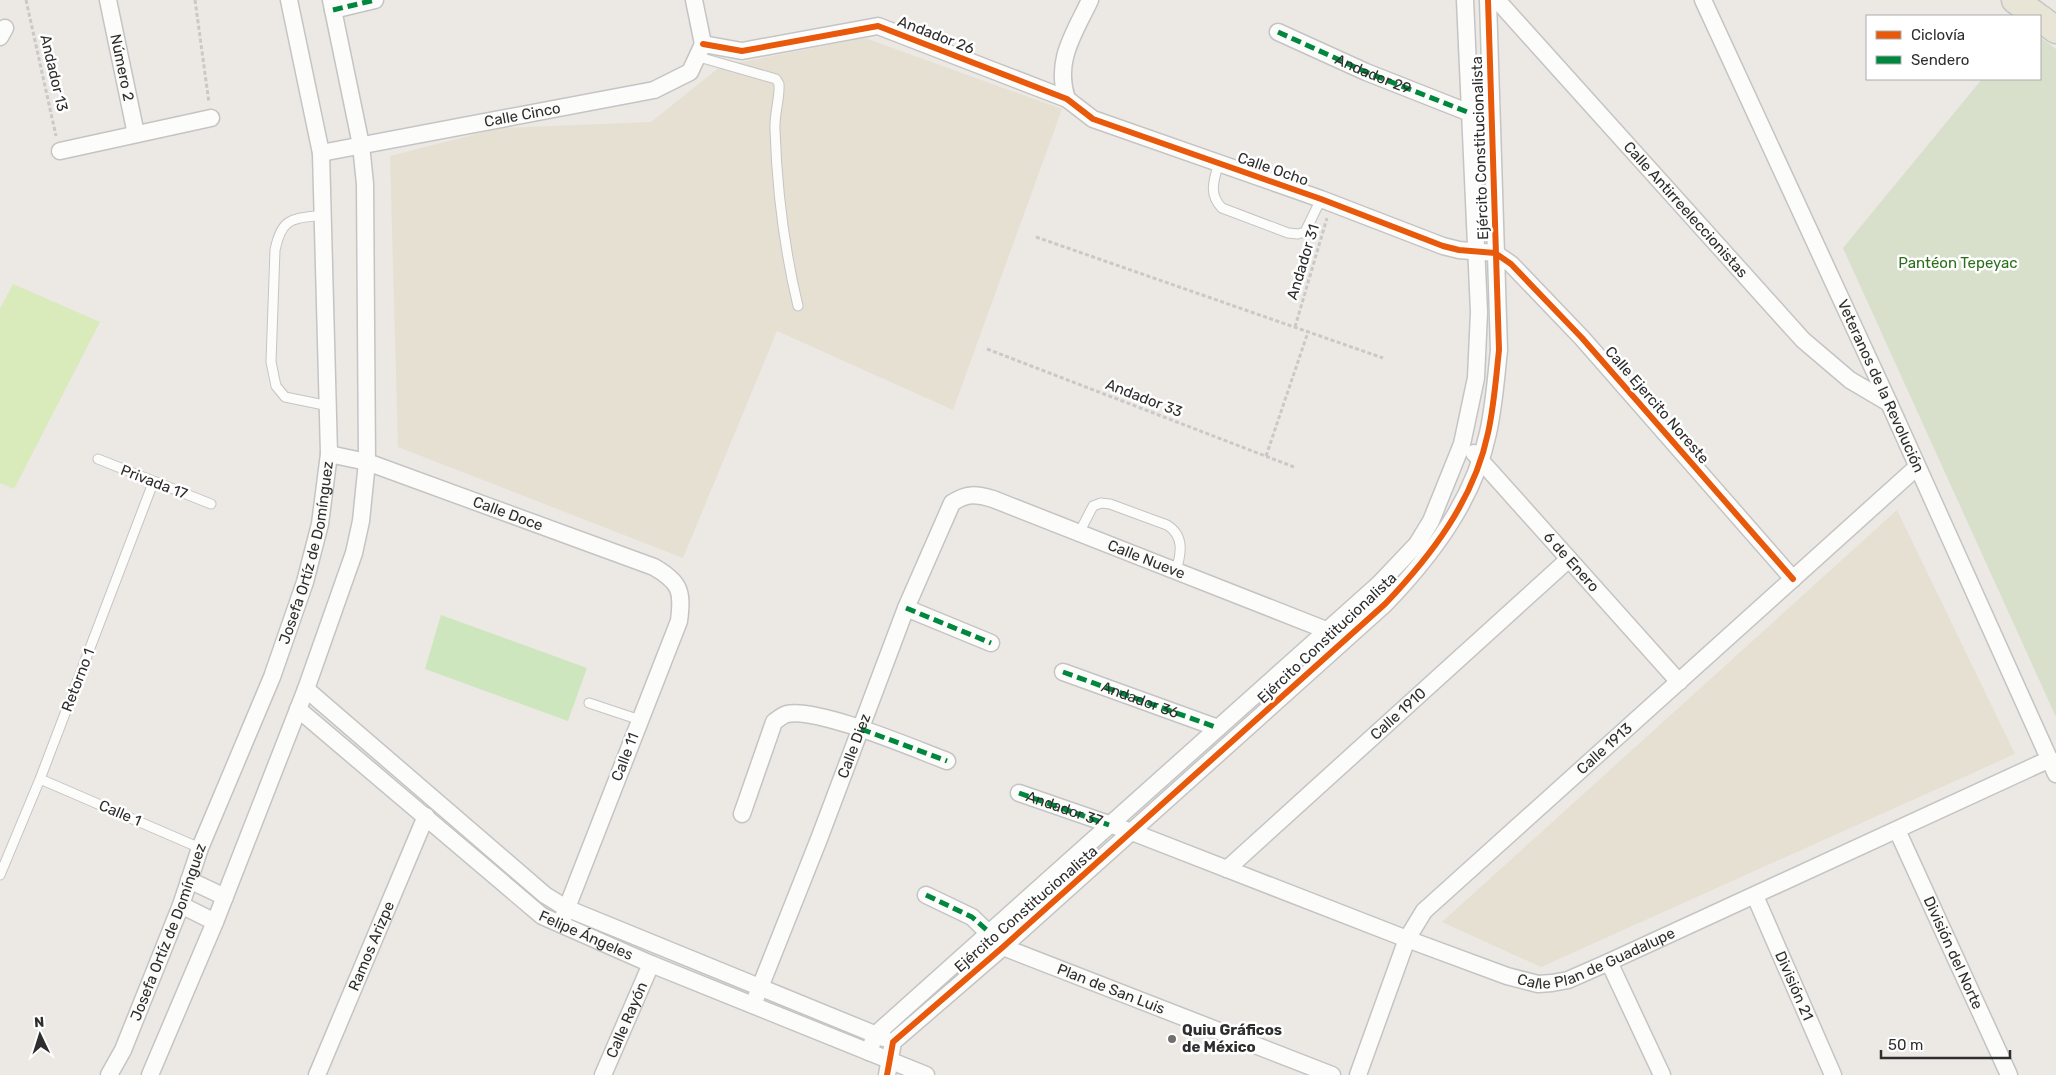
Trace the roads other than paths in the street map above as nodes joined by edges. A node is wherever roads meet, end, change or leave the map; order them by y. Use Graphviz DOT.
graph roads {
  1 [pos="108,0"];
  2 [pos="290,0"];
  3 [pos="375,0"];
  4 [pos="694,0"];
  5 [pos="1090,0"];
  6 [pos="1465,0"];
  7 [pos="1488,0"];
  8 [pos="1497,0"];
  9 [pos="1702,0"];
  10 [pos="2015,0"];
  11 [pos="332,5"];
  12 [pos="2036,15"];
  13 [pos="2041,19"];
  14 [pos="2056,30"];
  15 [pos="1278,32"];
  16 [pos="701,51"];
  17 [pos="1067,99"];
  18 [pos="1470,113"];
  19 [pos="212,118"];
  20 [pos="136,134"];
  21 [pos="361,145"];
  22 [pos="60,151"];
  23 [pos="321,153"];
  24 [pos="1219,163"];
  25 [pos="1326,201"];
  26 [pos="323,215"];
  27 [pos="1476,252"];
  28 [pos="1495,253"];
  29 [pos="798,306"];
  30 [pos="1889,403"];
  31 [pos="329,406"];
  32 [pos="1462,444"];
  33 [pos="329,454"];
  34 [pos="98,459"];
  35 [pos="1480,459"];
  36 [pos="367,462"];
  37 [pos="1917,468"];
  38 [pos="153,483"];
  39 [pos="964,495"];
  40 [pos="211,504"];
  41 [pos="1078,534"];
  42 [pos="1569,559"];
  43 [pos="1176,571"];
  44 [pos="1793,579"];
  45 [pos="680,589"];
  46 [pos="906,608"];
  47 [pos="1326,630"];
  48 [pos="991,643"];
  49 [pos="1063,672"];
  50 [pos="1679,682"];
  51 [pos="306,689"];
  52 [pos="589,702"];
  53 [pos="298,709"];
  54 [pos="640,720"];
  55 [pos="1218,728"];
  56 [pos="861,729"];
  57 [pos="947,761"];
  58 [pos="2053,766"];
  59 [pos="40,779"];
  60 [pos="1019,793"];
  61 [pos="742,814"];
  62 [pos="426,816"];
  63 [pos="1109,825"];
  64 [pos="1897,830"];
  65 [pos="1132,832"];
  66 [pos="200,848"];
  67 [pos="1227,869"];
  68 [pos="0,875"];
  69 [pos="189,880"];
  70 [pos="926,895"];
  71 [pos="1755,896"];
  72 [pos="225,897"];
  73 [pos="181,905"];
  74 [pos="566,908"];
  75 [pos="215,922"];
  76 [pos="561,923"];
  77 [pos="989,932"];
  78 [pos="1407,939"];
  79 [pos="1003,947"];
  80 [pos="1609,962"];
  81 [pos="651,964"];
  82 [pos="759,988"];
  83 [pos="752,1005"];
  84 [pos="876,1035"];
  85 [pos="893,1042"];
  86 [pos="869,1052"];
  87 [pos="889,1068"];
  88 [pos="109,1075"];
  89 [pos="150,1075"];
  90 [pos="317,1075"];
  91 [pos="603,1075"];
  92 [pos="926,1075"];
  93 [pos="1332,1075"];
  94 [pos="1358,1075"];
  95 [pos="1662,1075"];
  96 [pos="1833,1075"];
  97 [pos="2009,1075"];
  1 -- 20 [label="street, Número 2"];
  2 -- 23 [label="street, Josefa Ortíz de Domínguez"];
  3 -- 11 [label="street"];
  4 -- 16 [label="street"];
  5 -- 17 [label="street"];
  6 -- 18 [label="street, Ejército Constitucionalista"];
  7 -- 28 [label="street, Ejército Constitucionalista"];
  8 -- 30 [label="street, Calle Antirreeleccionistas"];
  9 -- 30 [label="street, Veteranos de la Revolución"];
  10 -- 12 [label="main road"];
  11 -- 21 [label="street"];
  13 -- 14 [label="main road"];
  15 -- 18 [label="street, Andador 29"];
  16 -- 17 [label="street, Andador 26"];
  16 -- 21 [label="street, Calle Cinco"];
  16 -- 29 [label="lane"];
  17 -- 24 [label="street, Calle Ocho"];
  18 -- 27 [label="street, Ejército Constitucionalista"];
  19 -- 20 [label="street"];
  20 -- 22 [label="street"];
  21 -- 23 [label="street, Calle Cinco"];
  21 -- 36 [label="street"];
  23 -- 26 [label="street, Josefa Ortíz de Domínguez"];
  24 -- 25 [label="street, Calle Ocho"];
  24 -- 25 [label="lane"];
  25 -- 27 [label="street, Calle Ocho"];
  26 -- 31 [label="street, Josefa Ortíz de Domínguez"];
  26 -- 31 [label="lane"];
  27 -- 28 [label="street, Calle Ocho"];
  27 -- 32 [label="street, Ejército Constitucionalista"];
  28 -- 35 [label="street, Ejército Constitucionalista"];
  28 -- 44 [label="street, Calle Ejercito Noreste"];
  30 -- 37 [label="street, Veteranos de la Revolución"];
  31 -- 33 [label="street, Josefa Ortíz de Domínguez"];
  32 -- 35 [label="street, 6 de Enero"];
  32 -- 47 [label="street, Ejército Constitucionalista"];
  33 -- 36 [label="street, Calle Doce"];
  33 -- 66 [label="street, Josefa Ortíz de Domínguez"];
  34 -- 38 [label="lane, Privada 17"];
  35 -- 42 [label="street, 6 de Enero"];
  35 -- 65 [label="street, Ejército Constitucionalista"];
  36 -- 45 [label="street, Calle Doce"];
  36 -- 51 [label="street"];
  37 -- 44 [label="street, Calle 1913"];
  37 -- 58 [label="street, Veteranos de la Revolución"];
  38 -- 40 [label="lane, Privada 17"];
  38 -- 59 [label="lane, Retorno 1"];
  39 -- 41 [label="street, Calle Nueve"];
  39 -- 46 [label="street, Calle Diez"];
  41 -- 43 [label="street, Calle Nueve"];
  41 -- 43 [label="lane"];
  42 -- 50 [label="street, 6 de Enero"];
  42 -- 67 [label="street, Calle 1910"];
  43 -- 47 [label="street, Calle Nueve"];
  44 -- 50 [label="street, Calle 1913"];
  45 -- 54 [label="street, Calle 11"];
  46 -- 48 [label="street"];
  46 -- 56 [label="street, Calle Diez"];
  47 -- 55 [label="street, Ejército Constitucionalista"];
  49 -- 55 [label="street, Andador 36"];
  50 -- 78 [label="street, Calle 1913"];
  51 -- 53 [label="street"];
  51 -- 74 [label="street, Felipe Ángeles"];
  52 -- 54 [label="lane"];
  53 -- 62 [label="street, Felipe Ángeles"];
  53 -- 72 [label="street"];
  54 -- 74 [label="street, Calle 11"];
  55 -- 63 [label="street, Ejército Constitucionalista"];
  56 -- 57 [label="street"];
  56 -- 61 [label="street"];
  56 -- 82 [label="street, Calle Diez"];
  58 -- 64 [label="street, Calle Plan de Guadalupe"];
  59 -- 66 [label="lane, Calle 1"];
  59 -- 68 [label="lane, Retorno 1"];
  60 -- 63 [label="street, Andador 37"];
  62 -- 76 [label="street, Felipe Ángeles"];
  62 -- 90 [label="street, Ramos Arizpe"];
  63 -- 65 [label="street, Andador 37"];
  63 -- 77 [label="street, Ejército Constitucionalista"];
  64 -- 71 [label="street, Calle Plan de Guadalupe"];
  64 -- 97 [label="street, División del Norte"];
  65 -- 67 [label="street, Calle Plan de Guadalupe"];
  65 -- 79 [label="street, Ejército Constitucionalista"];
  66 -- 69 [label="street, Josefa Ortíz de Domínguez"];
  67 -- 78 [label="street, Calle Plan de Guadalupe"];
  69 -- 72 [label="street"];
  69 -- 73 [label="street, Josefa Ortíz de Domínguez"];
  70 -- 77 [label="street"];
  71 -- 80 [label="street, Calle Plan de Guadalupe"];
  71 -- 96 [label="street, División 21"];
  72 -- 75 [label="street"];
  73 -- 75 [label="street"];
  73 -- 88 [label="street, Josefa Ortíz de Domínguez"];
  74 -- 76 [label="street, Calle 11"];
  74 -- 82 [label="street, Felipe Ángeles"];
  75 -- 89 [label="street"];
  76 -- 81 [label="street, Felipe Ángeles"];
  77 -- 79 [label="street"];
  77 -- 84 [label="street, Ejército Constitucionalista"];
  78 -- 80 [label="street, Calle Plan de Guadalupe"];
  78 -- 94 [label="street, Calle 1913"];
  79 -- 85 [label="street, Ejército Constitucionalista"];
  79 -- 93 [label="street, Plan de San Luis"];
  80 -- 95 [label="street"];
  81 -- 83 [label="street, Felipe Ángeles"];
  81 -- 91 [label="street, Calle Rayón"];
  82 -- 83 [label="street, Calle Diez"];
  82 -- 84 [label="street, Felipe Ángeles"];
  83 -- 86 [label="street, Felipe Ángeles"];
  84 -- 85 [label="street, Felipe Ángeles"];
  84 -- 86 [label="street, Ejército Constitucionalista"];
  85 -- 87 [label="street"];
  86 -- 87 [label="street, Felipe Ángeles"];
  87 -- 92 [label="street, Felipe Ángeles"];
}
